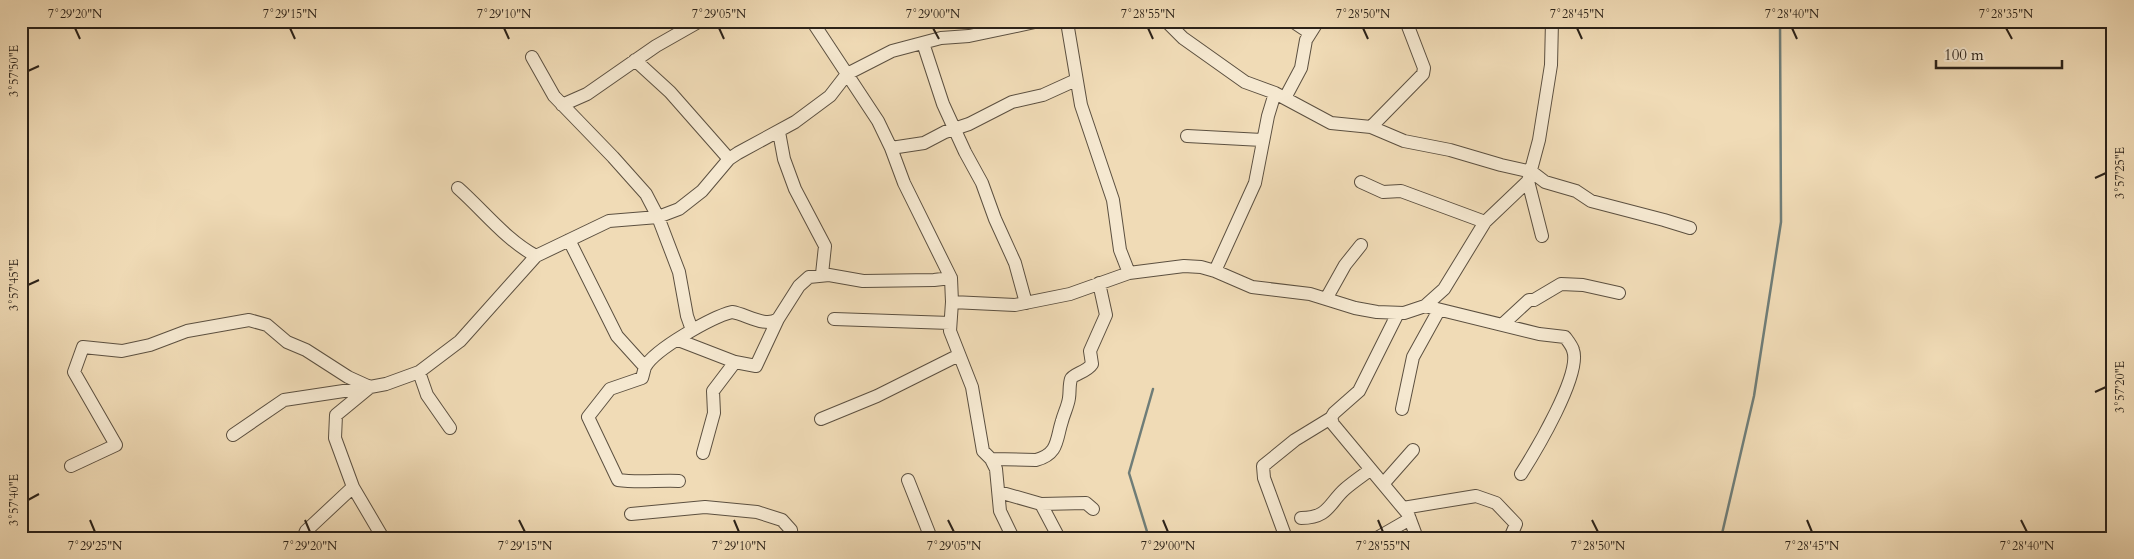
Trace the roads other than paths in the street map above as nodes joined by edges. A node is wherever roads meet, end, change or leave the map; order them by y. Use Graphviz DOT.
graph roads {
  1 [pos="700,21"];
  2 [pos="812,21"];
  3 [pos="1166,21"];
  4 [pos="1292,21"];
  5 [pos="1318,21"];
  6 [pos="1406,21"];
  7 [pos="1552,21"];
  8 [pos="1034,22"];
  9 [pos="1069,22"];
  10 [pos="1310,33"];
  11 [pos="923,43"];
  12 [pos="532,57"];
  13 [pos="635,60"];
  14 [pos="847,74"];
  15 [pos="1076,80"];
  16 [pos="1280,96"];
  17 [pos="562,105"];
  18 [pos="1371,127"];
  19 [pos="954,129"];
  20 [pos="779,132"];
  21 [pos="1187,136"];
  22 [pos="1262,140"];
  23 [pos="891,148"];
  24 [pos="729,159"];
  25 [pos="1530,177"];
  26 [pos="1361,182"];
  27 [pos="458,188"];
  28 [pos="658,217"];
  29 [pos="1485,222"];
  30 [pos="1690,228"];
  31 [pos="1542,236"];
  32 [pos="569,240"];
  33 [pos="1361,245"];
  34 [pos="536,256"];
  35 [pos="1214,271"];
  36 [pos="1129,273"];
  37 [pos="822,274"];
  38 [pos="951,278"];
  39 [pos="1099,283"];
  40 [pos="1619,293"];
  41 [pos="1326,298"];
  42 [pos="952,302"];
  43 [pos="1026,303"];
  44 [pos="1426,306"];
  45 [pos="1439,310"];
  46 [pos="1398,314"];
  47 [pos="778,319"];
  48 [pos="834,319"];
  49 [pos="950,323"];
  50 [pos="1503,324"];
  51 [pos="692,330"];
  52 [pos="678,340"];
  53 [pos="959,355"];
  54 [pos="735,362"];
  55 [pos="645,367"];
  56 [pos="419,372"];
  57 [pos="370,387"];
  58 [pos="1402,409"];
  59 [pos="1331,418"];
  60 [pos="821,420"];
  61 [pos="450,428"];
  62 [pos="233,435"];
  63 [pos="1413,450"];
  64 [pos="703,453"];
  65 [pos="991,459"];
  66 [pos="71,466"];
  67 [pos="1370,470"];
  68 [pos="1521,474"];
  69 [pos="908,480"];
  70 [pos="679,481"];
  71 [pos="1383,484"];
  72 [pos="353,487"];
  73 [pos="999,492"];
  74 [pos="1041,504"];
  75 [pos="1403,508"];
  76 [pos="1093,509"];
  77 [pos="631,514"];
  78 [pos="1302,518"];
  79 [pos="1410,519"];
  80 [pos="303,538"];
  81 [pos="384,538"];
  82 [pos="792,538"];
  83 [pos="931,538"];
  84 [pos="1013,538"];
  85 [pos="1059,538"];
  86 [pos="1286,538"];
  87 [pos="1377,538"];
  88 [pos="1417,538"];
  89 [pos="1510,538"];
  1 -- 13 [label="street"];
  2 -- 14 [label="street"];
  3 -- 16 [label="street"];
  4 -- 10 [label="street"];
  5 -- 10 [label="street"];
  6 -- 18 [label="street"];
  7 -- 25 [label="street"];
  8 -- 9 [label="street"];
  8 -- 11 [label="street"];
  9 -- 15 [label="street"];
  10 -- 16 [label="street"];
  11 -- 14 [label="street"];
  11 -- 19 [label="street"];
  12 -- 17 [label="street"];
  13 -- 17 [label="street"];
  13 -- 24 [label="street"];
  14 -- 20 [label="street"];
  14 -- 23 [label="street"];
  15 -- 19 [label="street"];
  15 -- 36 [label="street"];
  16 -- 18 [label="street"];
  16 -- 22 [label="street"];
  17 -- 28 [label="street"];
  18 -- 25 [label="street"];
  19 -- 23 [label="street"];
  19 -- 43 [label="street"];
  20 -- 24 [label="street"];
  20 -- 37 [label="street"];
  21 -- 22 [label="street"];
  22 -- 35 [label="street"];
  23 -- 38 [label="street"];
  24 -- 28 [label="street"];
  25 -- 29 [label="street"];
  25 -- 30 [label="street"];
  25 -- 31 [label="street"];
  26 -- 29 [label="street"];
  27 -- 34 [label="street"];
  28 -- 32 [label="street"];
  28 -- 51 [label="street"];
  29 -- 44 [label="street"];
  32 -- 34 [label="street"];
  32 -- 55 [label="street"];
  33 -- 41 [label="street"];
  34 -- 56 [label="street"];
  35 -- 36 [label="street"];
  35 -- 41 [label="street"];
  36 -- 39 [label="street"];
  37 -- 38 [label="street"];
  37 -- 47 [label="street"];
  38 -- 42 [label="street"];
  39 -- 43 [label="street"];
  39 -- 65 [label="street"];
  40 -- 50 [label="street"];
  41 -- 46 [label="street"];
  42 -- 43 [label="street"];
  42 -- 49 [label="street"];
  44 -- 45 [label="street"];
  44 -- 46 [label="street"];
  45 -- 50 [label="street"];
  45 -- 58 [label="street"];
  46 -- 59 [label="street"];
  47 -- 51 [label="street"];
  47 -- 54 [label="street"];
  48 -- 49 [label="street"];
  49 -- 53 [label="street"];
  50 -- 68 [label="street"];
  51 -- 52 [label="street"];
  52 -- 54 [label="street"];
  52 -- 55 [label="street"];
  53 -- 60 [label="street"];
  53 -- 65 [label="street"];
  54 -- 64 [label="street"];
  55 -- 70 [label="street"];
  56 -- 57 [label="street"];
  56 -- 61 [label="street"];
  57 -- 62 [label="street"];
  57 -- 66 [label="street"];
  57 -- 72 [label="street"];
  59 -- 67 [label="street"];
  59 -- 86 [label="street"];
  63 -- 71 [label="street"];
  65 -- 73 [label="street"];
  67 -- 71 [label="street"];
  67 -- 78 [label="street"];
  69 -- 83 [label="street"];
  71 -- 75 [label="street"];
  72 -- 80 [label="street"];
  72 -- 81 [label="street"];
  73 -- 74 [label="street"];
  73 -- 84 [label="street"];
  74 -- 76 [label="street"];
  74 -- 85 [label="street"];
  75 -- 79 [label="street"];
  75 -- 89 [label="street"];
  77 -- 82 [label="street"];
  79 -- 87 [label="street"];
  79 -- 88 [label="street"];
}
